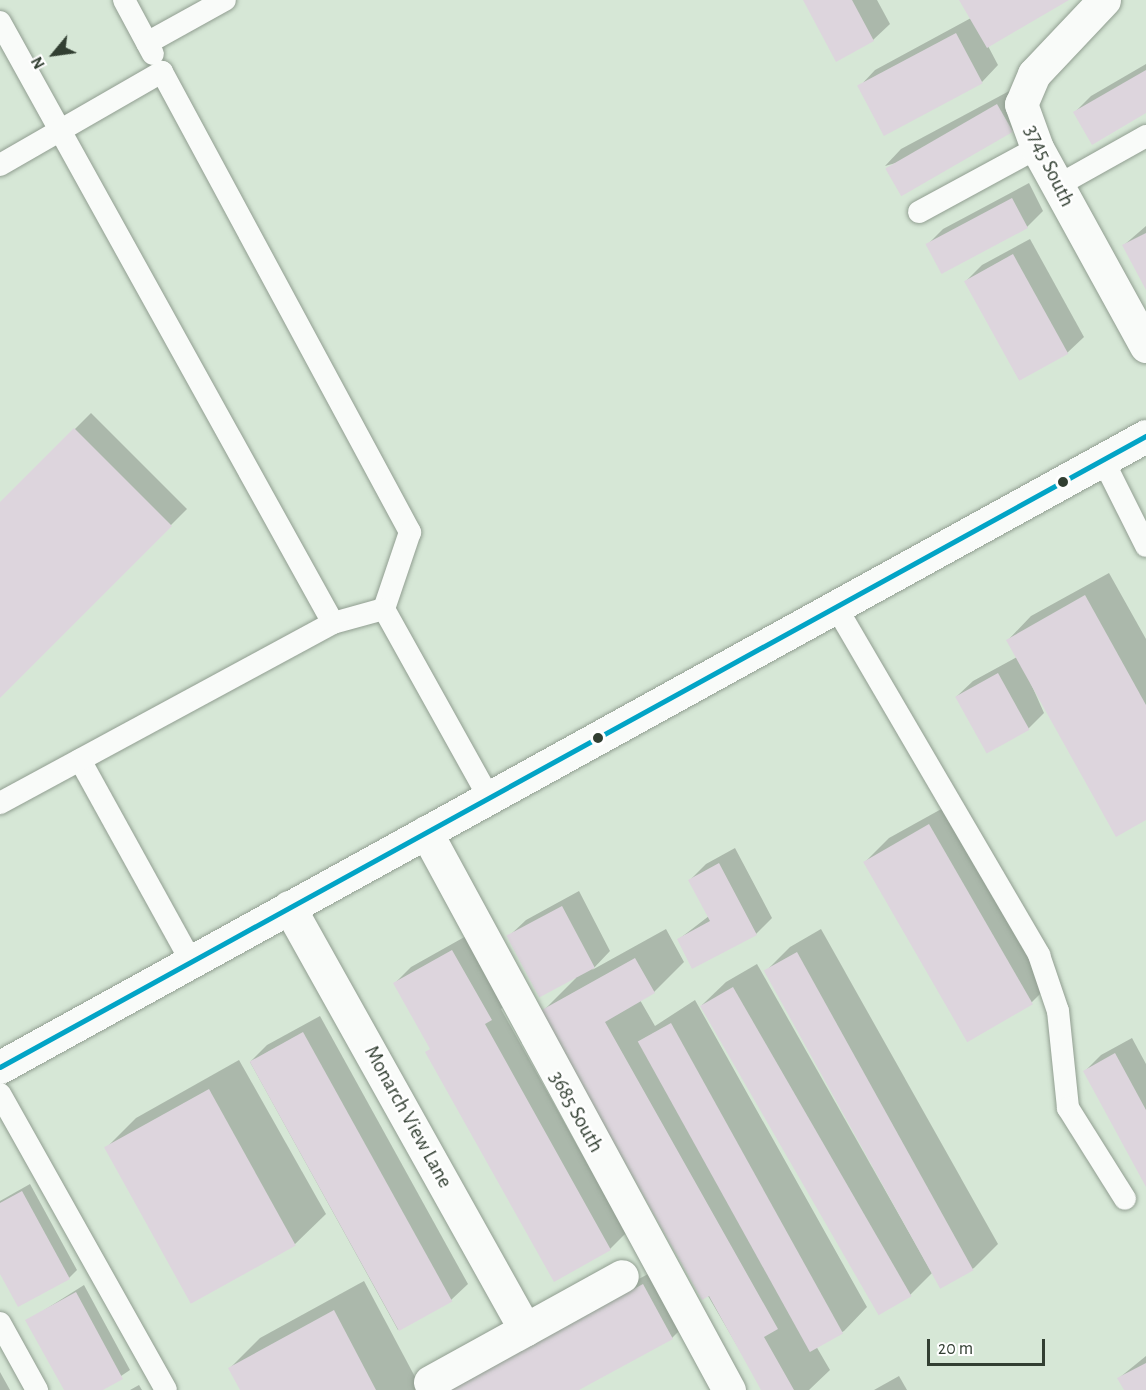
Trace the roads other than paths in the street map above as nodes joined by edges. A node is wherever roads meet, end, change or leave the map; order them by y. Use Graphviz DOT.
graph roads {
  1 [pos="124,0"];
  2 [pos="225,0"];
  3 [pos="1104,0"];
  4 [pos="0,22"];
  5 [pos="147,43"];
  6 [pos="162,72"];
  7 [pos="60,131"];
  8 [pos="1146,136"];
  9 [pos="1037,148"];
  10 [pos="0,165"];
  11 [pos="1057,186"];
  12 [pos="920,212"];
  13 [pos="1146,346"];
  14 [pos="1146,436"];
  15 [pos="1103,460"];
  16 [pos="1146,546"];
  17 [pos="836,607"];
  18 [pos="384,609"];
  19 [pos="333,623"];
  20 [pos="80,760"];
  21 [pos="489,798"];
  22 [pos="0,804"];
  23 [pos="426,832"];
  24 [pos="289,907"];
  25 [pos="191,961"];
  26 [pos="0,1068"];
  27 [pos="0,1094"];
  28 [pos="1125,1199"];
  29 [pos="622,1276"];
  30 [pos="0,1323"];
  31 [pos="525,1329"];
  32 [pos="429,1382"];
  33 [pos="37,1390"];
  34 [pos="166,1390"];
  35 [pos="729,1390"];
  1 -- 5 [label="lane"];
  2 -- 5 [label="lane"];
  3 -- 9 [label="street, 3745 South"];
  4 -- 7 [label="lane"];
  5 -- 6 [label="lane"];
  6 -- 7 [label="lane"];
  6 -- 18 [label="lane"];
  7 -- 10 [label="lane"];
  7 -- 19 [label="lane"];
  8 -- 11 [label="lane"];
  9 -- 11 [label="street, 3745 South"];
  9 -- 12 [label="lane"];
  11 -- 13 [label="street, 3745 South"];
  14 -- 15 [label="street"];
  15 -- 16 [label="lane"];
  15 -- 17 [label="street"];
  17 -- 21 [label="street"];
  17 -- 28 [label="lane"];
  18 -- 19 [label="lane"];
  18 -- 21 [label="lane"];
  19 -- 20 [label="lane"];
  20 -- 22 [label="lane"];
  20 -- 25 [label="lane"];
  21 -- 23 [label="street"];
  23 -- 24 [label="street"];
  23 -- 35 [label="street, 3685 South"];
  24 -- 25 [label="street"];
  24 -- 31 [label="street, Monarch View Lane"];
  25 -- 26 [label="street"];
  27 -- 34 [label="lane"];
  29 -- 31 [label="street"];
  30 -- 33 [label="lane"];
  31 -- 32 [label="street"];
}
